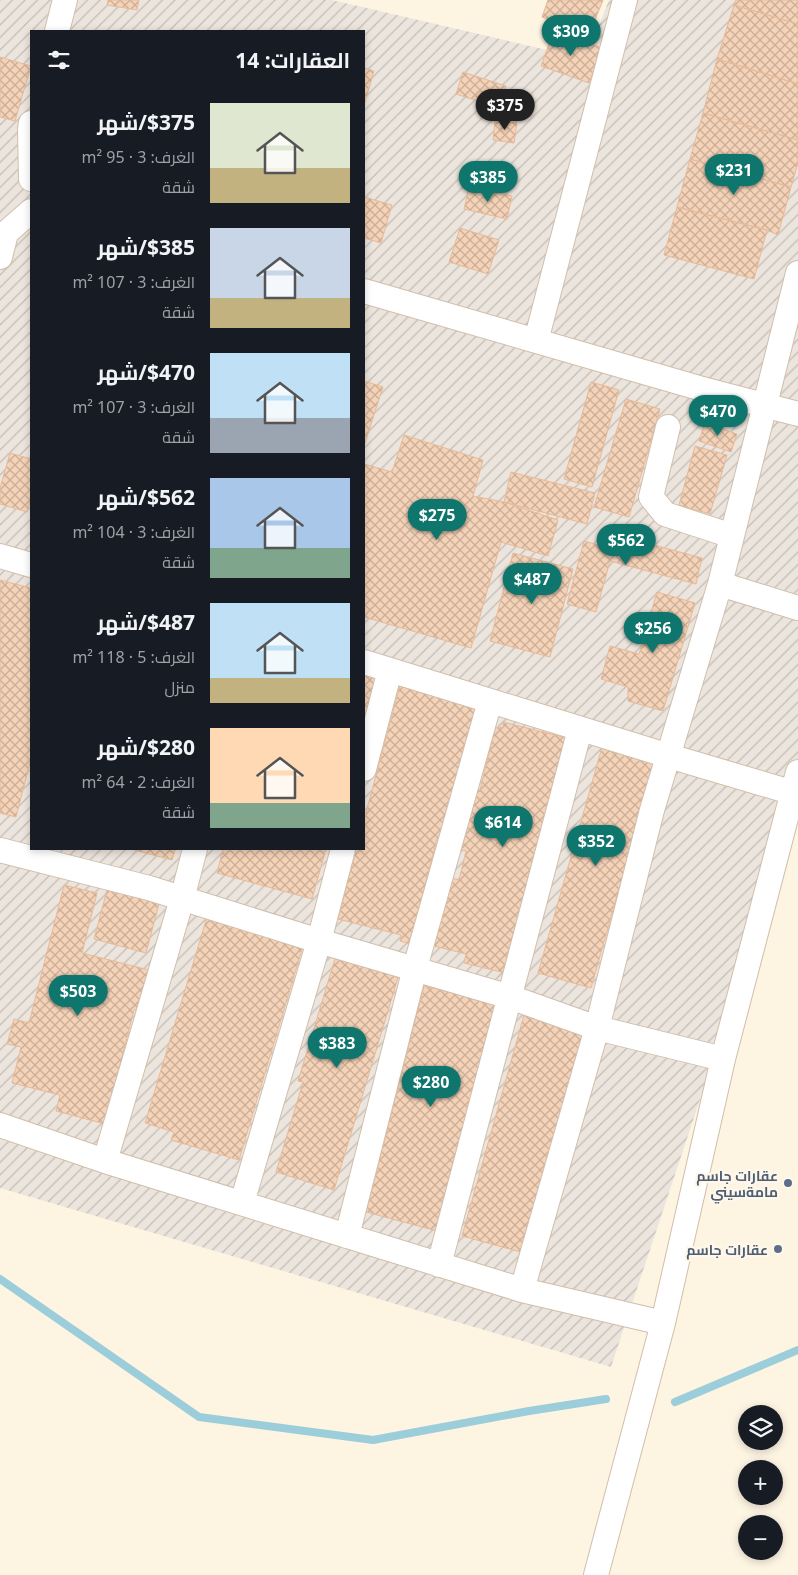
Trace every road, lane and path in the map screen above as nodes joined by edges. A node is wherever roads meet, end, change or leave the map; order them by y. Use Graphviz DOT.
graph roads {
  1 [pos="65,0"];
  2 [pos="625,0"];
  3 [pos="56,30"];
  4 [pos="30,212"];
  5 [pos="0,257"];
  6 [pos="798,273"];
  7 [pos="365,292"];
  8 [pos="536,341"];
  9 [pos="765,405"];
  10 [pos="798,414"];
  11 [pos="668,427"];
  12 [pos="732,536"];
  13 [pos="0,556"];
  14 [pos="30,565"];
  15 [pos="720,584"];
  16 [pos="798,608"];
  17 [pos="365,662"];
  18 [pos="390,670"];
  19 [pos="490,701"];
  20 [pos="580,729"];
  21 [pos="669,756"];
  22 [pos="365,766"];
  23 [pos="796,783"];
  24 [pos="0,850"];
  25 [pos="195,850"];
  26 [pos="343,850"];
  27 [pos="182,899"];
  28 [pos="319,941"];
  29 [pos="415,968"];
  30 [pos="510,997"];
  31 [pos="597,1028"];
  32 [pos="723,1059"];
  33 [pos="0,1125"];
  34 [pos="105,1161"];
  35 [pos="242,1203"];
  36 [pos="347,1236"];
  37 [pos="439,1264"];
  38 [pos="522,1290"];
  39 [pos="662,1323"];
  40 [pos="596,1575"];
  1 -- 3 [label="street"];
  2 -- 8 [label="street"];
  4 -- 5 [label="street"];
  6 -- 9 [label="street"];
  7 -- 8 [label="street"];
  8 -- 9 [label="street"];
  9 -- 10 [label="street"];
  9 -- 12 [label="street"];
  11 -- 12 [label="street"];
  12 -- 15 [label="street"];
  13 -- 14 [label="street"];
  15 -- 16 [label="street"];
  15 -- 21 [label="street"];
  17 -- 18 [label="street"];
  18 -- 19 [label="street"];
  18 -- 22 [label="street"];
  19 -- 20 [label="street"];
  19 -- 29 [label="street"];
  20 -- 21 [label="street"];
  20 -- 30 [label="street"];
  21 -- 23 [label="street"];
  21 -- 31 [label="street"];
  23 -- 32 [label="street"];
  24 -- 27 [label="street"];
  25 -- 27 [label="street"];
  26 -- 28 [label="street"];
  27 -- 28 [label="street"];
  27 -- 34 [label="street"];
  28 -- 29 [label="street"];
  28 -- 35 [label="street"];
  29 -- 30 [label="street"];
  29 -- 36 [label="street"];
  30 -- 31 [label="street"];
  30 -- 37 [label="street"];
  31 -- 32 [label="street"];
  31 -- 38 [label="street"];
  32 -- 39 [label="street"];
  33 -- 34 [label="street"];
  34 -- 35 [label="street"];
  35 -- 36 [label="street"];
  36 -- 37 [label="street"];
  37 -- 38 [label="street"];
  38 -- 39 [label="street"];
  39 -- 40 [label="street"];
}
